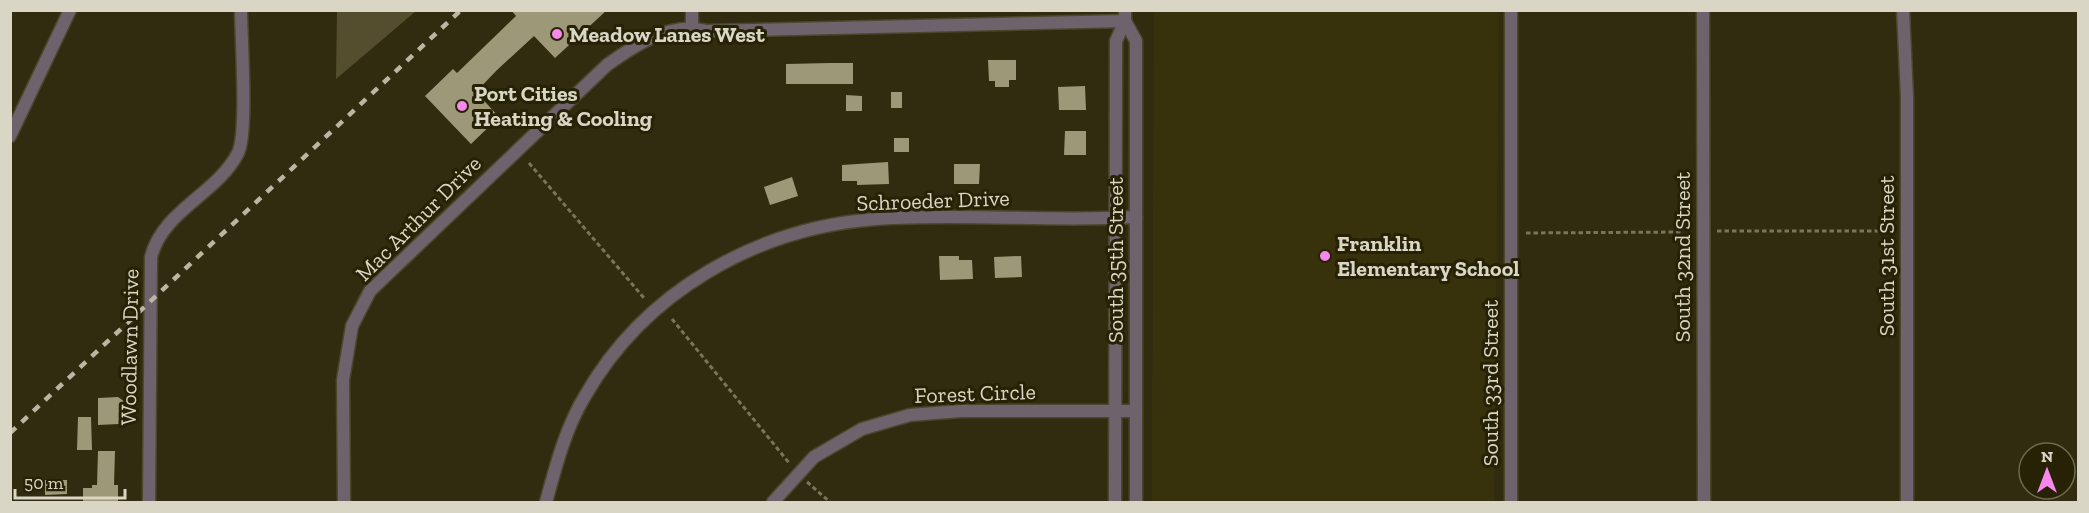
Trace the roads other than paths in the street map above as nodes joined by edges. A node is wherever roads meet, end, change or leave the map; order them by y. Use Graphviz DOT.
graph roads {
  1 [pos="70,10"];
  2 [pos="241,10"];
  3 [pos="692,10"];
  4 [pos="1511,10"];
  5 [pos="1703,10"];
  6 [pos="1903,10"];
  7 [pos="1125,16"];
  8 [pos="692,27"];
  9 [pos="10,136"];
  10 [pos="1136,216"];
  11 [pos="1115,218"];
  12 [pos="1115,411"];
  13 [pos="1136,411"];
  14 [pos="149,502"];
  15 [pos="345,502"];
  16 [pos="546,502"];
  17 [pos="773,502"];
  18 [pos="1115,502"];
  19 [pos="1136,502"];
  20 [pos="1511,502"];
  21 [pos="1704,502"];
  22 [pos="1907,502"];
  1 -- 9 [label="street"];
  2 -- 14 [label="street, Woodlawn Drive"];
  3 -- 8 [label="street"];
  4 -- 20 [label="street, South 33rd Street"];
  5 -- 21 [label="street, South 32nd Street"];
  6 -- 22 [label="street, South 31st Street"];
  7 -- 8 [label="street, Mac Arthur Drive"];
  7 -- 10 [label="street, South 35th Street"];
  7 -- 11 [label="street, South 35th Street"];
  8 -- 15 [label="street, Mac Arthur Drive"];
  10 -- 11 [label="street, Schroeder Drive"];
  10 -- 13 [label="street, South 35th Street"];
  11 -- 12 [label="street, South 35th Street"];
  11 -- 16 [label="street, Schroeder Drive"];
  12 -- 13 [label="street, Forest Circle"];
  12 -- 17 [label="street, Forest Circle"];
  12 -- 18 [label="street, South 35th Street"];
  13 -- 19 [label="street, South 35th Street"];
}
